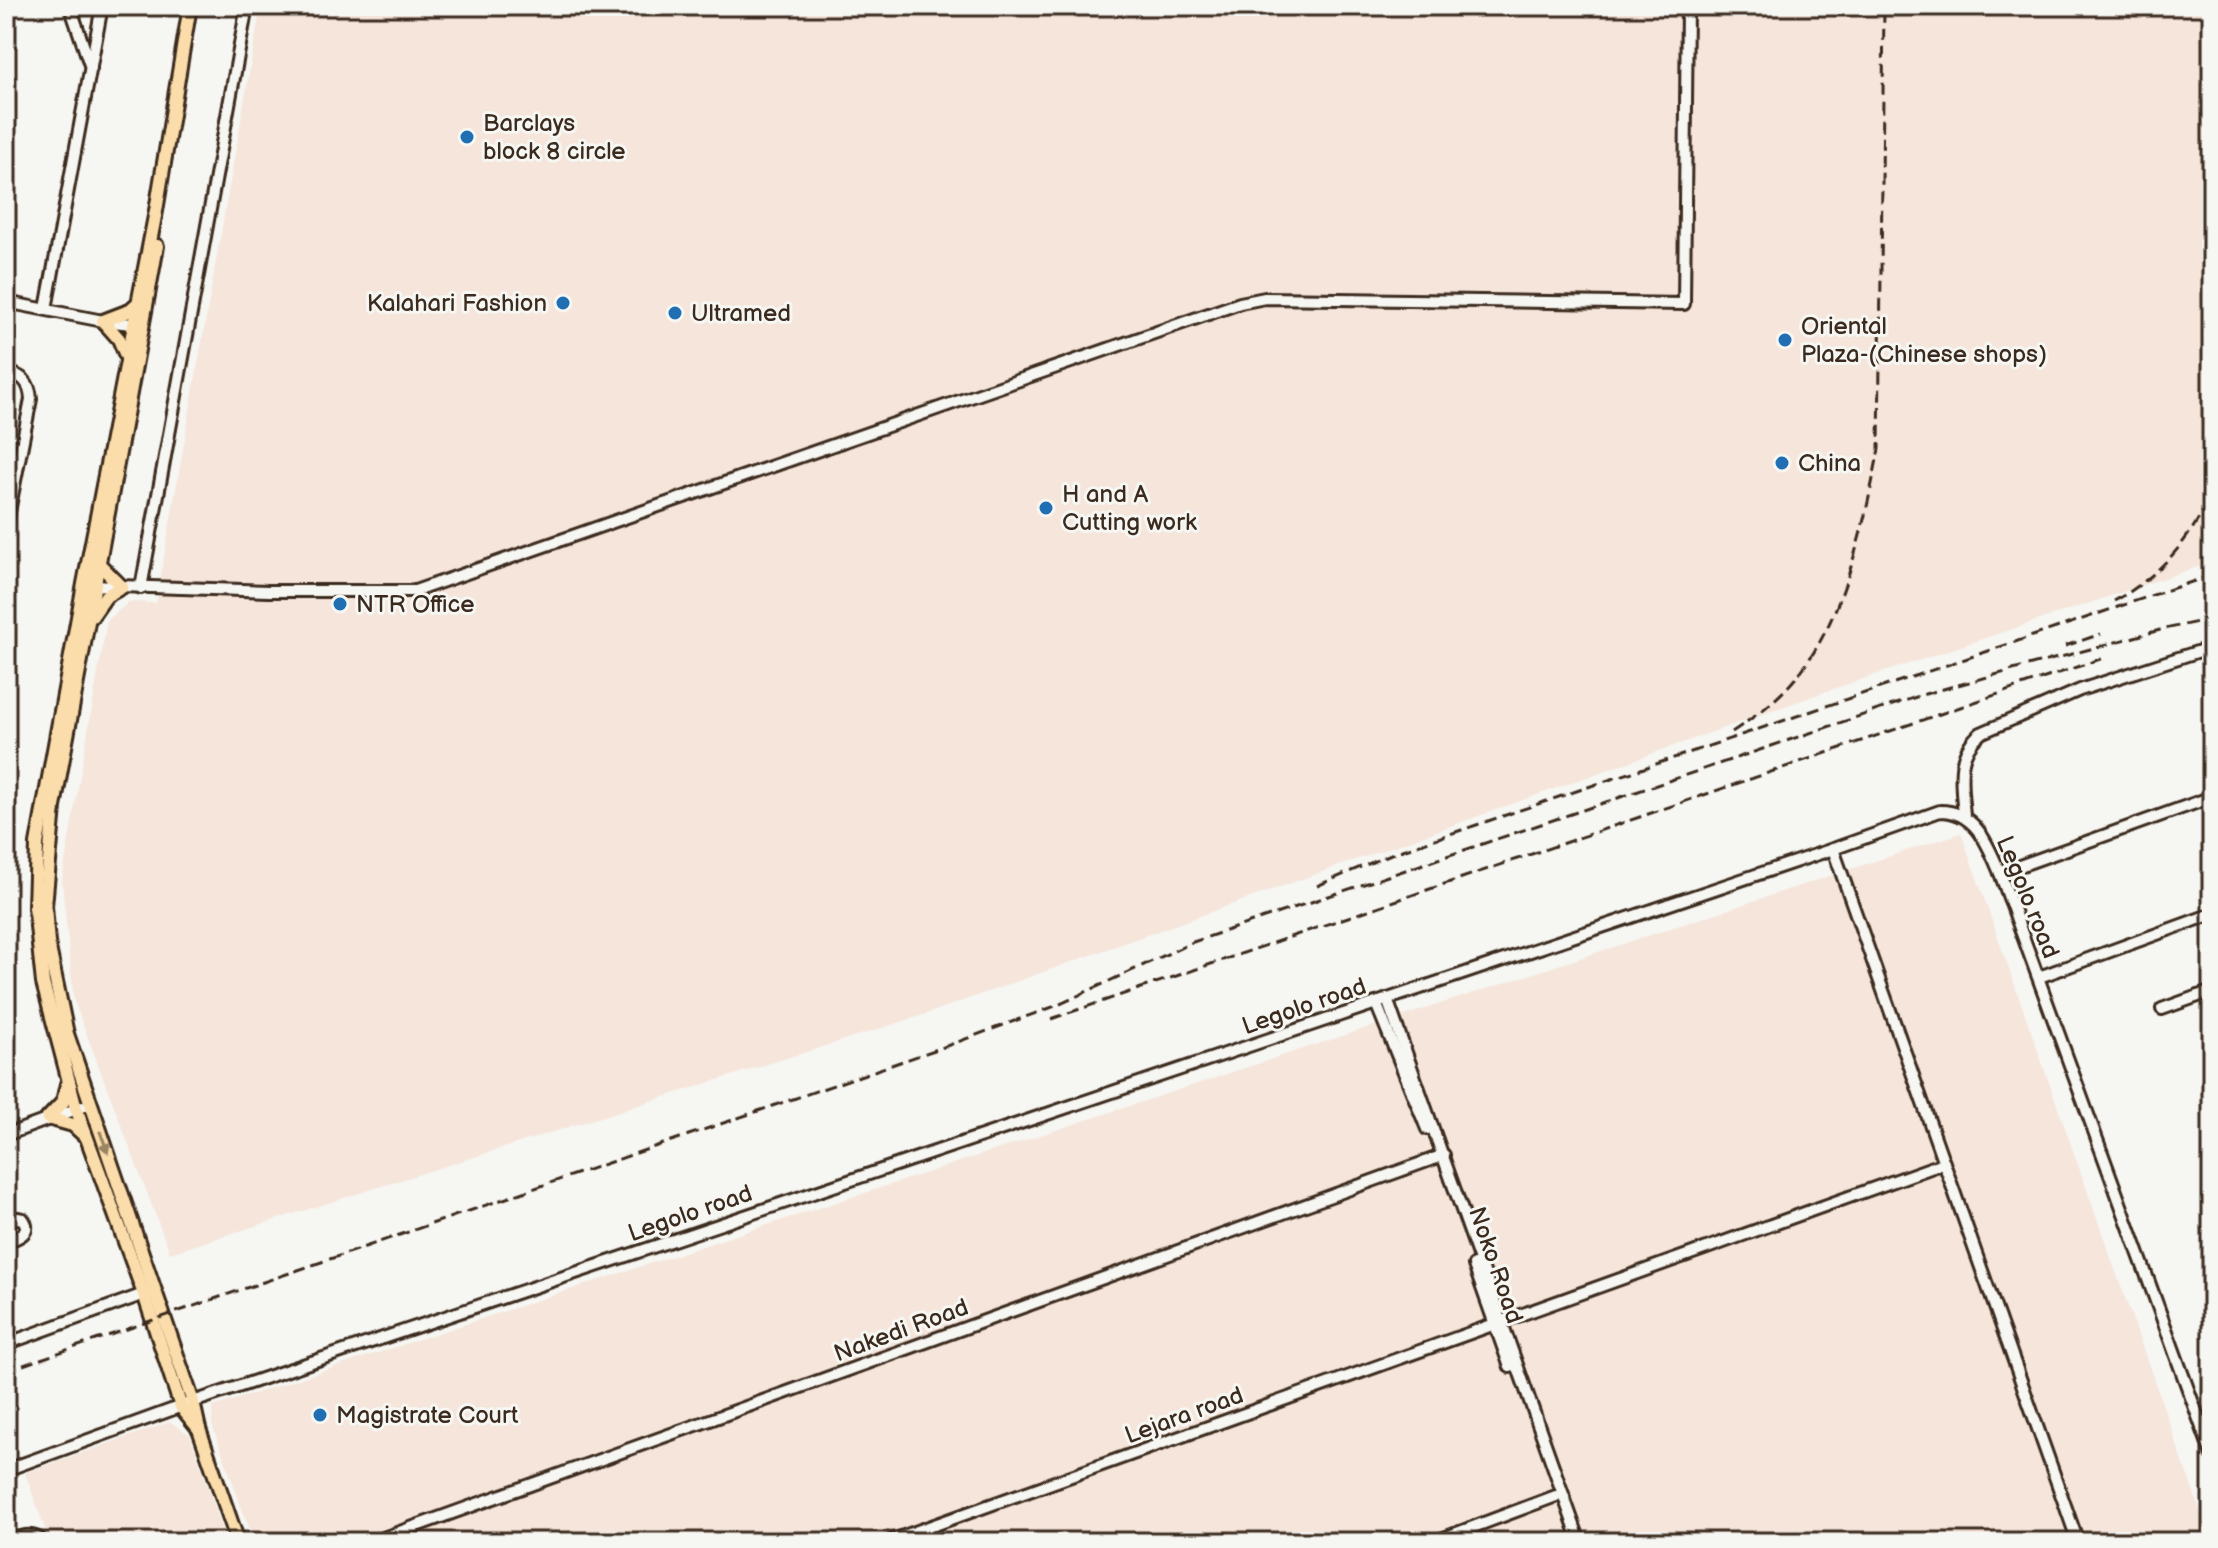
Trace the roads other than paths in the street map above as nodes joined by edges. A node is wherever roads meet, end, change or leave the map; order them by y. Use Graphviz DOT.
graph roads {
  1 [pos="70,6"];
  2 [pos="102,6"];
  3 [pos="190,6"];
  4 [pos="247,6"];
  5 [pos="1687,6"];
  6 [pos="91,70"];
  7 [pos="171,131"];
  8 [pos="6,302"];
  9 [pos="138,303"];
  10 [pos="46,309"];
  11 [pos="103,321"];
  12 [pos="138,325"];
  13 [pos="128,361"];
  14 [pos="6,372"];
  15 [pos="11,470"];
  16 [pos="6,527"];
  17 [pos="97,562"];
  18 [pos="89,585"];
  19 [pos="122,587"];
  20 [pos="141,588"];
  21 [pos="87,626"];
  22 [pos="2212,647"];
  23 [pos="2212,797"];
  24 [pos="1964,816"];
  25 [pos="43,844"];
  26 [pos="1833,849"];
  27 [pos="2000,873"];
  28 [pos="2212,914"];
  29 [pos="2039,977"];
  30 [pos="2212,991"];
  31 [pos="1381,1001"];
  32 [pos="2162,1009"];
  33 [pos="68,1078"];
  34 [pos="90,1104"];
  35 [pos="76,1108"];
  36 [pos="48,1118"];
  37 [pos="6,1135"];
  38 [pos="86,1136"];
  39 [pos="1441,1156"];
  40 [pos="1944,1163"];
  41 [pos="6,1216"];
  42 [pos="6,1242"];
  43 [pos="144,1294"];
  44 [pos="1498,1324"];
  45 [pos="6,1344"];
  46 [pos="187,1404"];
  47 [pos="2212,1453"];
  48 [pos="6,1470"];
  49 [pos="1556,1496"];
  50 [pos="6,1542"];
  51 [pos="44,1542"];
  52 [pos="238,1542"];
  53 [pos="372,1542"];
  54 [pos="887,1542"];
  55 [pos="1433,1542"];
  56 [pos="1573,1542"];
  57 [pos="1580,1542"];
  58 [pos="2078,1542"];
  1 -- 6 [label="street"];
  2 -- 6 [label="street"];
  3 -- 7 [label="main road"];
  4 -- 20 [label="street"];
  5 -- 20 [label="street"];
  6 -- 10 [label="street"];
  7 -- 9 [label="main road"];
  7 -- 12 [label="main road"];
  8 -- 10 [label="street"];
  9 -- 11 [label="main road"];
  9 -- 12 [label="main road"];
  10 -- 11 [label="street"];
  11 -- 12 [label="street"];
  11 -- 13 [label="main road"];
  12 -- 13 [label="main road"];
  12 -- 17 [label="main road"];
  13 -- 18 [label="main road"];
  14 -- 15 [label="street"];
  15 -- 16 [label="street"];
  17 -- 18 [label="main road"];
  17 -- 19 [label="main road"];
  18 -- 19 [label="street"];
  18 -- 21 [label="main road"];
  18 -- 25 [label="main road"];
  19 -- 20 [label="street"];
  19 -- 21 [label="main road"];
  21 -- 25 [label="main road"];
  22 -- 24 [label="street"];
  23 -- 27 [label="street"];
  24 -- 26 [label="street, Legolo road"];
  24 -- 27 [label="street, Legolo road"];
  25 -- 33 [label="main road"];
  25 -- 34 [label="main road"];
  26 -- 31 [label="street, Legolo road"];
  26 -- 40 [label="street"];
  27 -- 29 [label="street, Legolo road"];
  28 -- 29 [label="street"];
  29 -- 47 [label="street, Legolo road"];
  30 -- 32 [label="street"];
  31 -- 39 [label="street, Noko Road"];
  31 -- 46 [label="street, Legolo road"];
  33 -- 35 [label="main road"];
  33 -- 36 [label="main road"];
  34 -- 35 [label="street"];
  34 -- 46 [label="main road, one-way"];
  35 -- 36 [label="street"];
  35 -- 38 [label="main road"];
  36 -- 37 [label="street"];
  36 -- 38 [label="main road"];
  38 -- 43 [label="main road"];
  39 -- 44 [label="street, Noko Road"];
  39 -- 53 [label="street, Nakedi Road"];
  40 -- 44 [label="street, Lejara road"];
  40 -- 58 [label="street"];
  41 -- 42 [label="street"];
  43 -- 45 [label="street"];
  43 -- 46 [label="main road"];
  44 -- 49 [label="street, Noko Road"];
  44 -- 54 [label="street, Lejara road"];
  44 -- 57 [label="street"];
  46 -- 48 [label="street, Legolo road"];
  46 -- 52 [label="main road"];
  49 -- 55 [label="street"];
  49 -- 56 [label="street, Noko Road"];
  50 -- 51 [label="street"];
}
